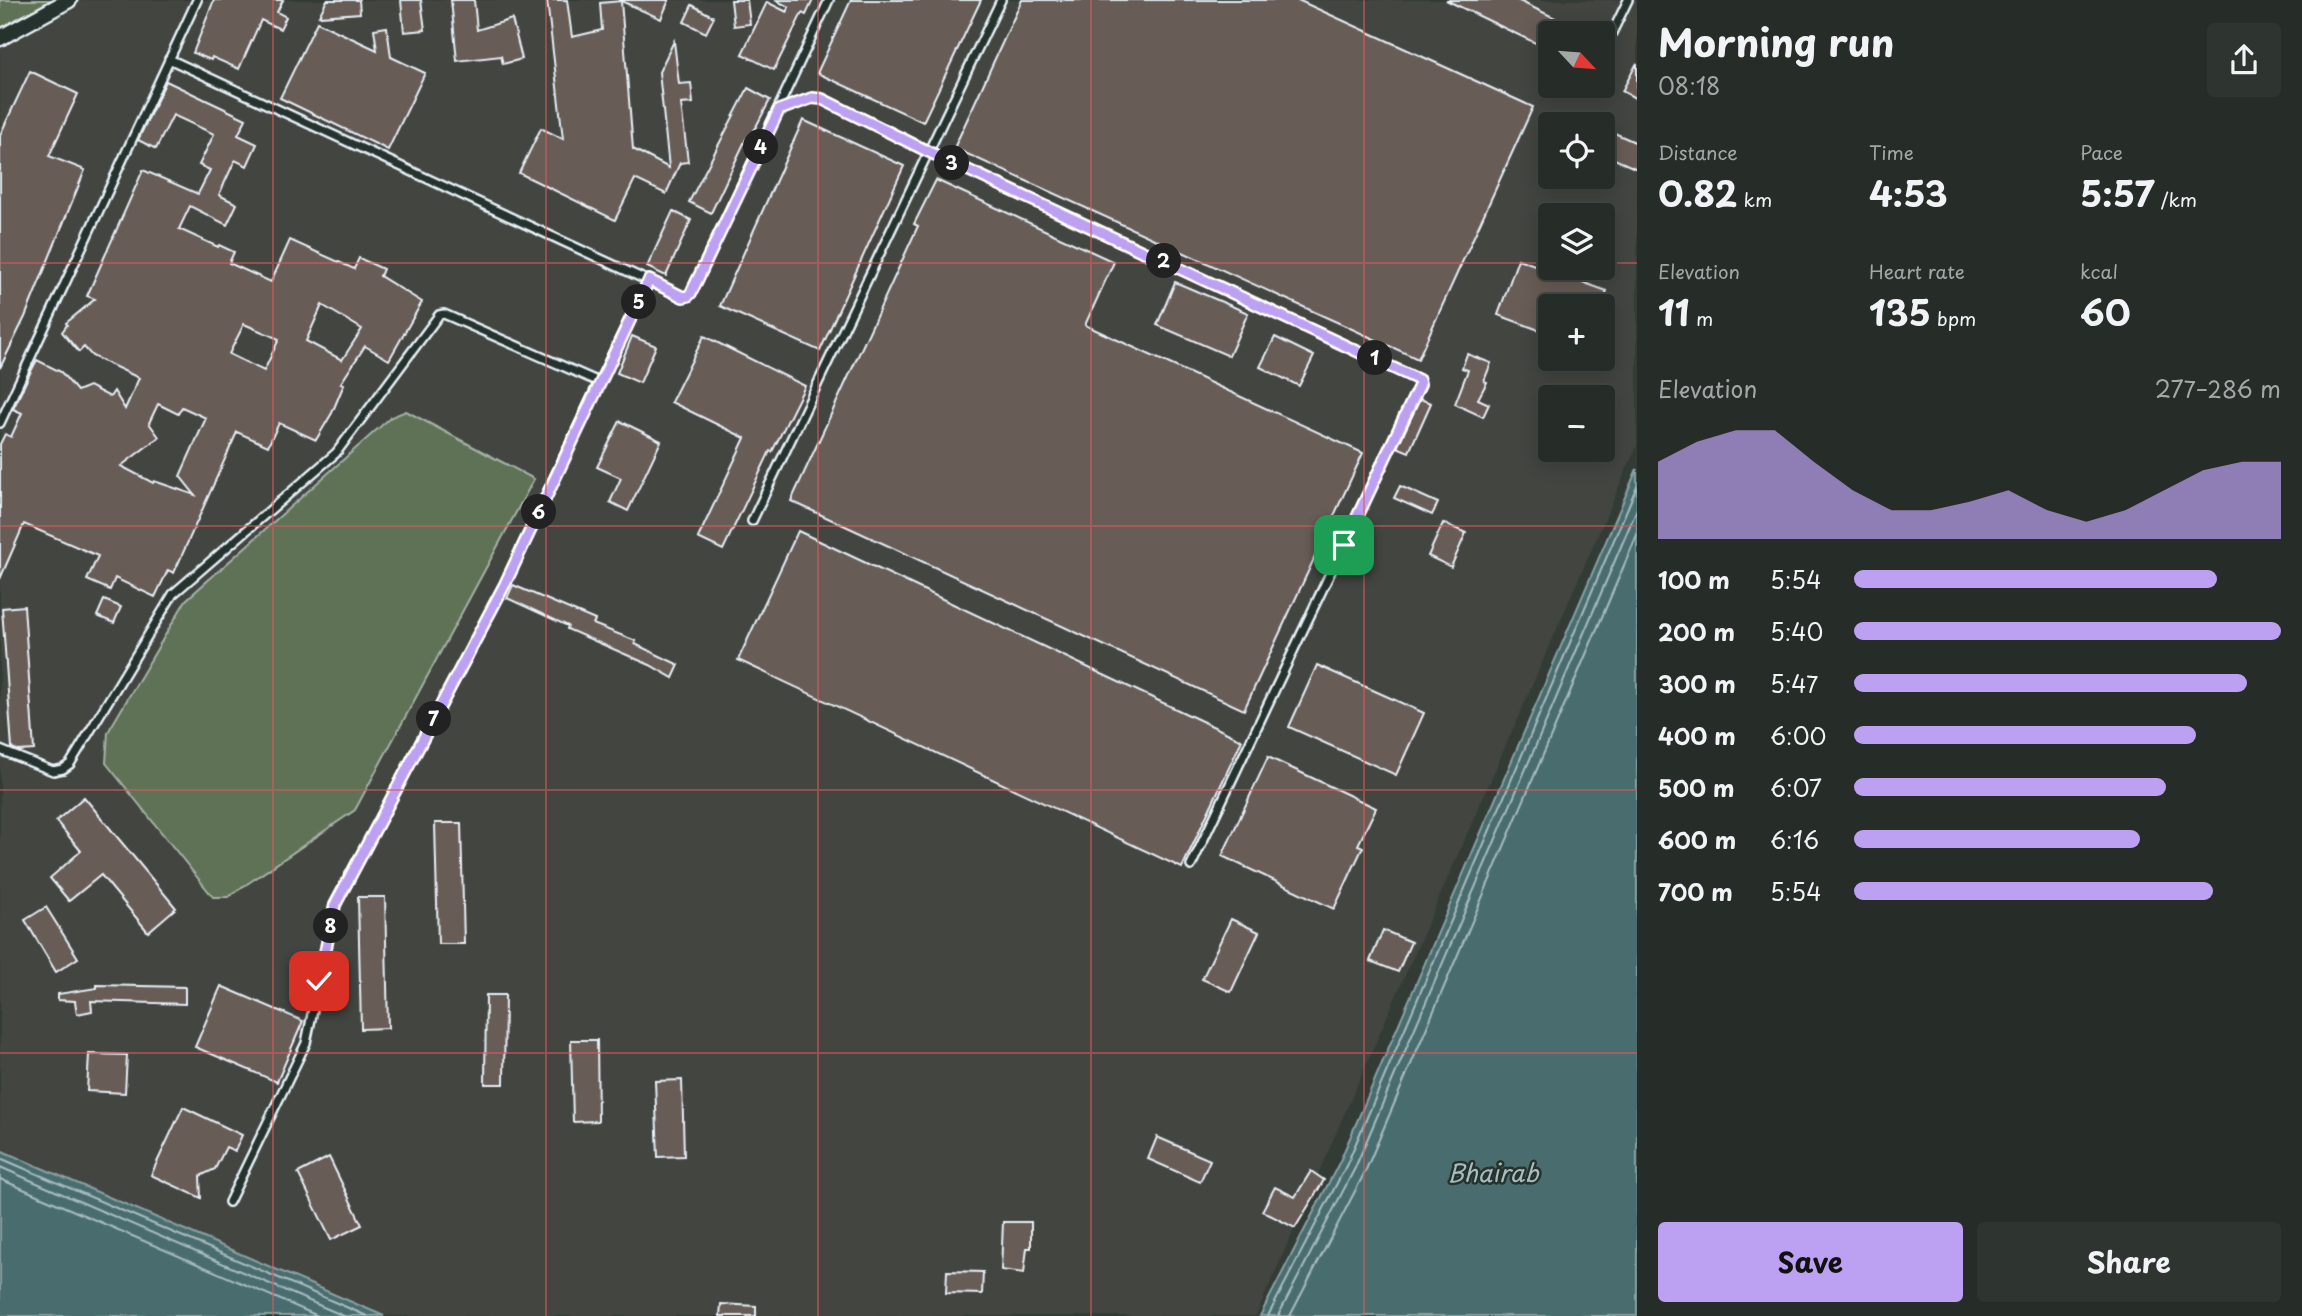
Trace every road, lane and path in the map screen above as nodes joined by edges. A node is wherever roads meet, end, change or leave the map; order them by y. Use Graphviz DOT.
graph roads {
  1 [pos="69,0"];
  2 [pos="197,0"];
  3 [pos="829,0"];
  4 [pos="1001,0"];
  5 [pos="1628,0"];
  6 [pos="1615,27"];
  7 [pos="0,38"];
  8 [pos="169,59"];
  9 [pos="779,110"];
  10 [pos="929,152"];
  11 [pos="649,280"];
  12 [pos="599,382"];
  13 [pos="0,423"];
  14 [pos="752,521"];
  15 [pos="0,750"];
  16 [pos="1191,866"];
  17 [pos="229,1202"];
  1 -- 7 [label="street"];
  2 -- 8 [label="lane"];
  3 -- 9 [label="lane"];
  4 -- 10 [label="lane"];
  5 -- 6 [label="lane"];
  8 -- 11 [label="lane"];
  8 -- 13 [label="lane"];
  9 -- 10 [label="lane"];
  9 -- 11 [label="lane"];
  10 -- 14 [label="lane"];
  10 -- 16 [label="lane"];
  11 -- 12 [label="lane"];
  12 -- 15 [label="lane"];
  12 -- 17 [label="lane"];
}
